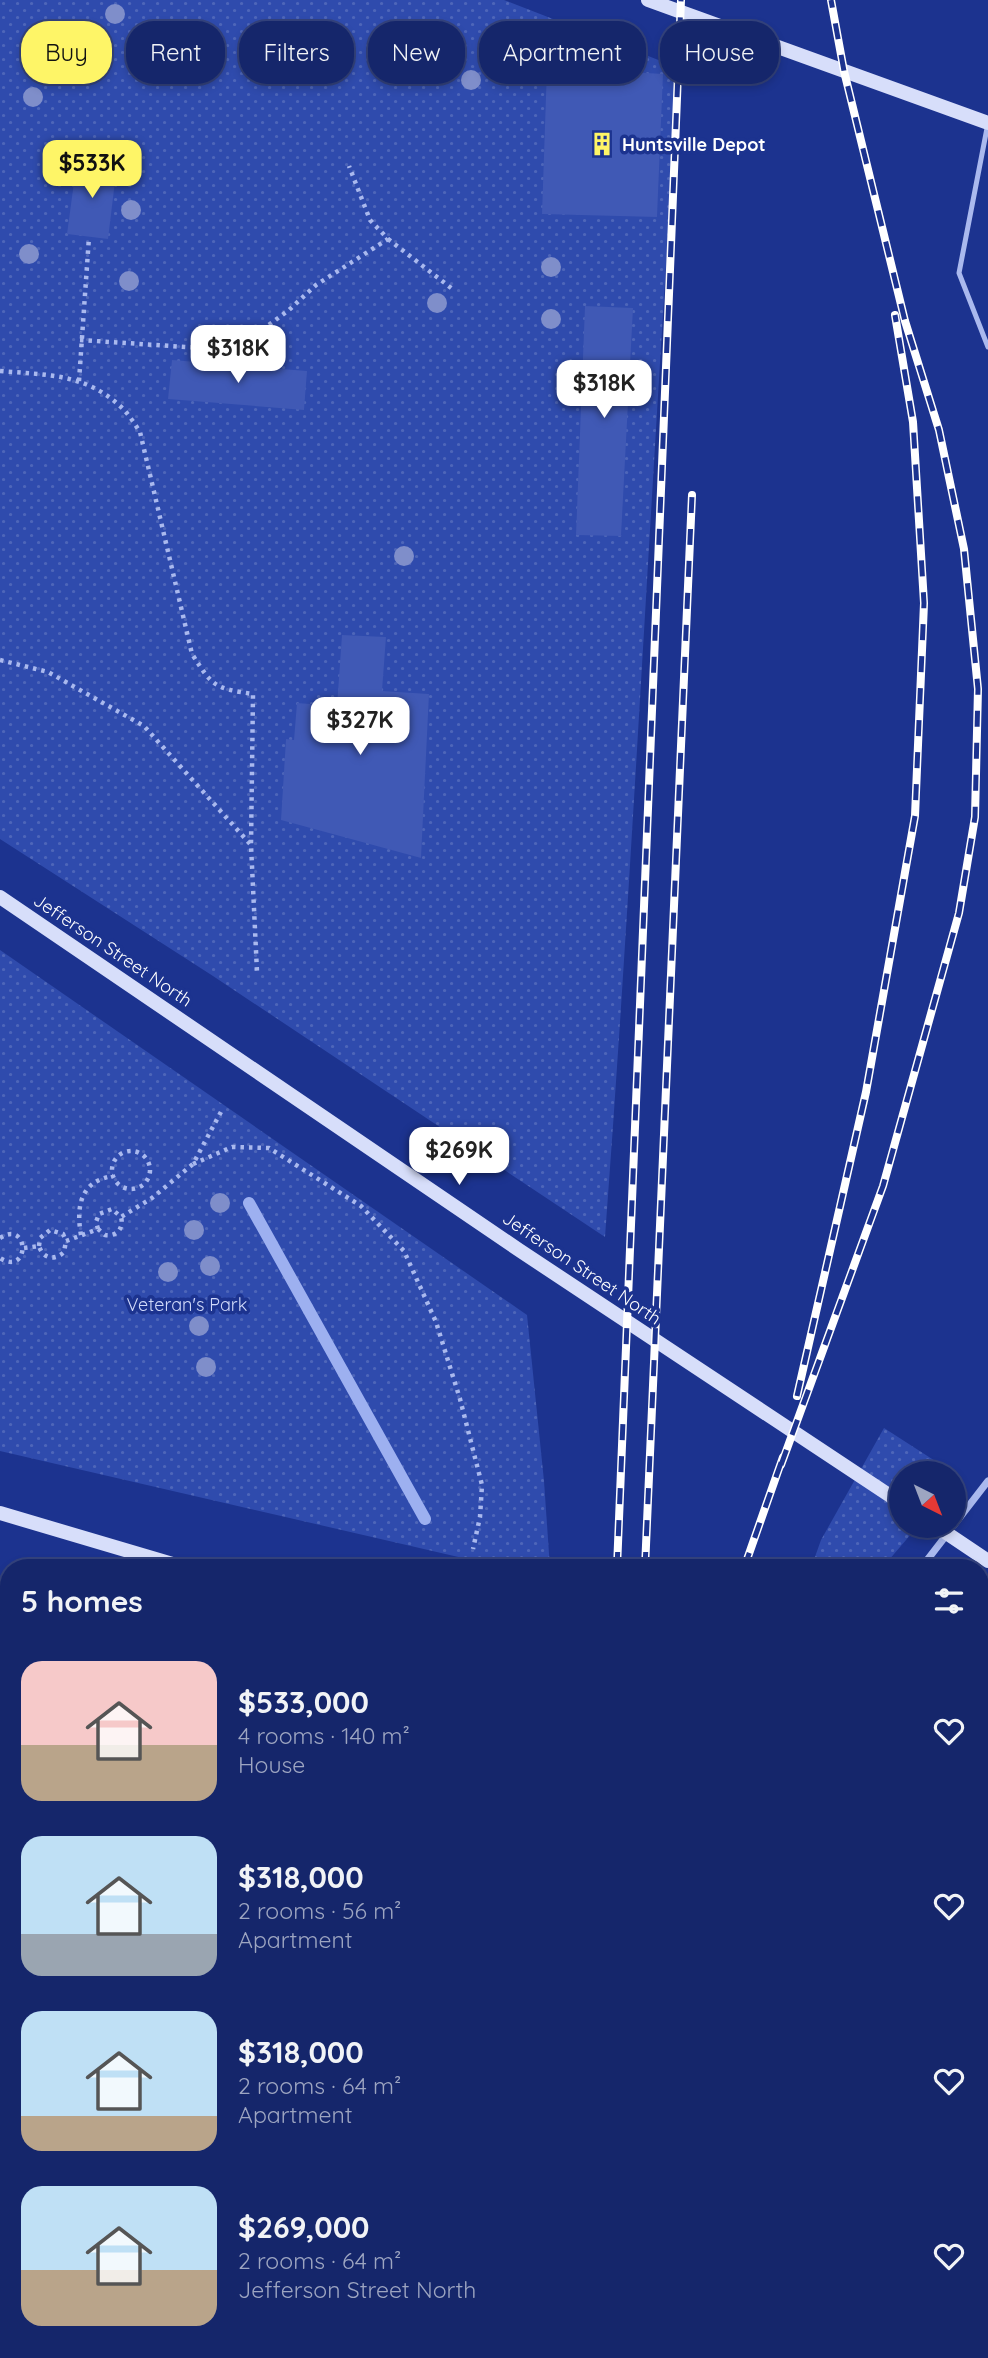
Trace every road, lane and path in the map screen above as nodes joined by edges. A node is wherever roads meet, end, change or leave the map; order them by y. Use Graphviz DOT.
graph roads {
  1 [pos="648,0"];
  2 [pos="988,123"];
  3 [pos="349,166"];
  4 [pos="89,237"];
  5 [pos="388,239"];
  6 [pos="455,291"];
  7 [pos="80,340"];
  8 [pos="988,347"];
  9 [pos="0,371"];
  10 [pos="79,381"];
  11 [pos="0,660"];
  12 [pos="251,845"];
  13 [pos="0,897"];
  14 [pos="257,972"];
  15 [pos="222,1110"];
  16 [pos="193,1164"];
  17 [pos="113,1176"];
  18 [pos="121,1217"];
  19 [pos="98,1229"];
  20 [pos="81,1235"];
  21 [pos="0,1238"];
  22 [pos="66,1241"];
  23 [pos="24,1246"];
  24 [pos="39,1246"];
  25 [pos="0,1258"];
  26 [pos="988,1481"];
  27 [pos="889,1495"];
  28 [pos="966,1509"];
  29 [pos="0,1513"];
  30 [pos="944,1538"];
  31 [pos="954,1538"];
  32 [pos="473,1549"];
  33 [pos="156,1559"];
  34 [pos="928,1559"];
  35 [pos="985,1559"];
  1 -- 2 [label="main road"];
  2 -- 8 [label="lane"];
  3 -- 5 [label="path"];
  4 -- 7 [label="path"];
  5 -- 6 [label="path"];
  5 -- 7 [label="path"];
  7 -- 10 [label="path"];
  9 -- 10 [label="path"];
  10 -- 12 [label="path"];
  11 -- 12 [label="path"];
  12 -- 14 [label="path"];
  13 -- 27 [label="main road, Jefferson Street North"];
  15 -- 16 [label="path"];
  16 -- 18 [label="path"];
  16 -- 32 [label="path"];
  17 -- 17 [label="path"];
  17 -- 20 [label="path"];
  18 -- 19 [label="path"];
  18 -- 19 [label="path"];
  19 -- 20 [label="path"];
  20 -- 22 [label="path"];
  21 -- 23 [label="path"];
  22 -- 24 [label="path"];
  22 -- 24 [label="path"];
  23 -- 24 [label="path"];
  23 -- 25 [label="path"];
  26 -- 28 [label="street"];
  29 -- 33 [label="main road"];
  30 -- 34 [label="street"];
  31 -- 35 [label="main road"];
}
